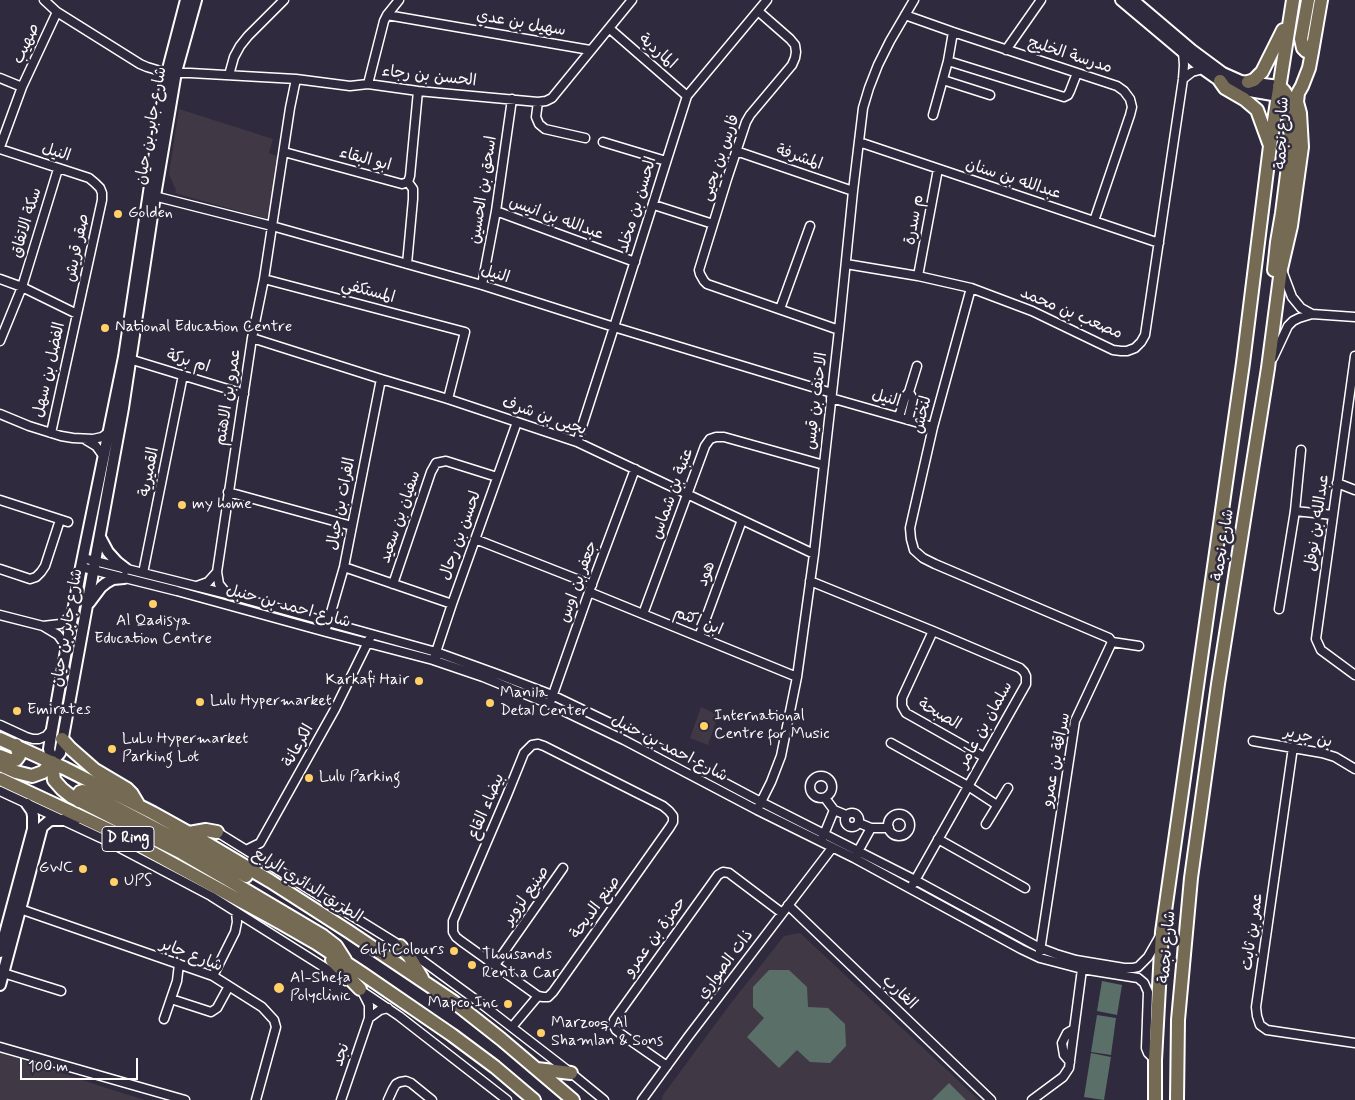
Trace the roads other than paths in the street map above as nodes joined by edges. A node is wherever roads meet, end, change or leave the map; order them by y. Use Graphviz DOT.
graph roads {
  1 [pos="44,0"];
  2 [pos="186,0"];
  3 [pos="196,0"];
  4 [pos="284,0"];
  5 [pos="399,0"];
  6 [pos="632,0"];
  7 [pos="767,0"];
  8 [pos="914,0"];
  9 [pos="1041,0"];
  10 [pos="1121,0"];
  11 [pos="1133,0"];
  12 [pos="1308,0"];
  13 [pos="1321,0"];
  14 [pos="1292,6"];
  15 [pos="758,11"];
  16 [pos="57,12"];
  17 [pos="387,15"];
  18 [pos="904,15"];
  19 [pos="610,28"];
  20 [pos="953,32"];
  21 [pos="590,50"];
  22 [pos="1006,50"];
  23 [pos="1183,52"];
  24 [pos="1312,52"];
  25 [pos="948,61"];
  26 [pos="1203,69"];
  27 [pos="172,73"];
  28 [pos="1077,73"];
  29 [pos="229,75"];
  30 [pos="0,78"];
  31 [pos="1183,78"];
  32 [pos="296,79"];
  33 [pos="943,80"];
  34 [pos="1220,81"];
  35 [pos="1248,82"];
  36 [pos="368,84"];
  37 [pos="22,86"];
  38 [pos="418,91"];
  39 [pos="1286,93"];
  40 [pos="990,95"];
  41 [pos="687,96"];
  42 [pos="512,99"];
  43 [pos="538,102"];
  44 [pos="933,115"];
  45 [pos="585,138"];
  46 [pos="603,142"];
  47 [pos="859,142"];
  48 [pos="1270,143"];
  49 [pos="0,148"];
  50 [pos="736,151"];
  51 [pos="284,152"];
  52 [pos="666,161"];
  53 [pos="58,169"];
  54 [pos="938,170"];
  55 [pos="408,182"];
  56 [pos="100,188"];
  57 [pos="853,191"];
  58 [pos="151,195"];
  59 [pos="654,204"];
  60 [pos="496,212"];
  61 [pos="1282,213"];
  62 [pos="1094,221"];
  63 [pos="713,224"];
  64 [pos="272,226"];
  65 [pos="810,226"];
  66 [pos="1158,243"];
  67 [pos="635,262"];
  68 [pos="407,264"];
  69 [pos="846,264"];
  70 [pos="1281,269"];
  71 [pos="918,276"];
  72 [pos="0,279"];
  73 [pos="264,279"];
  74 [pos="482,285"];
  75 [pos="22,287"];
  76 [pos="971,288"];
  77 [pos="780,309"];
  78 [pos="77,314"];
  79 [pos="1312,314"];
  80 [pos="1355,317"];
  81 [pos="614,327"];
  82 [pos="839,330"];
  83 [pos="252,338"];
  84 [pos="0,341"];
  85 [pos="1355,356"];
  86 [pos="127,358"];
  87 [pos="917,366"];
  88 [pos="1268,368"];
  89 [pos="183,375"];
  90 [pos="380,379"];
  91 [pos="1353,380"];
  92 [pos="909,392"];
  93 [pos="244,394"];
  94 [pos="832,395"];
  95 [pos="448,399"];
  96 [pos="1262,404"];
  97 [pos="0,414"];
  98 [pos="898,417"];
  99 [pos="908,420"];
  100 [pos="517,422"];
  101 [pos="933,427"];
  102 [pos="109,432"];
  103 [pos="51,433"];
  104 [pos="84,440"];
  105 [pos="577,442"];
  106 [pos="1300,450"];
  107 [pos="104,457"];
  108 [pos="824,464"];
  109 [pos="635,469"];
  110 [pos="497,478"];
  111 [pos="1338,483"];
  112 [pos="1355,490"];
  113 [pos="228,492"];
  114 [pos="688,494"];
  115 [pos="0,500"];
  116 [pos="1295,511"];
  117 [pos="1333,515"];
  118 [pos="742,520"];
  119 [pos="352,526"];
  120 [pos="100,537"];
  121 [pos="475,539"];
  122 [pos="814,554"];
  123 [pos="82,563"];
  124 [pos="94,566"];
  125 [pos="344,566"];
  126 [pos="0,569"];
  127 [pos="217,572"];
  128 [pos="125,573"];
  129 [pos="143,573"];
  130 [pos="810,581"];
  131 [pos="393,584"];
  132 [pos="196,587"];
  133 [pos="590,588"];
  134 [pos="226,594"];
  135 [pos="452,604"];
  136 [pos="87,606"];
  137 [pos="1280,608"];
  138 [pos="73,611"];
  139 [pos="643,614"];
  140 [pos="0,615"];
  141 [pos="300,615"];
  142 [pos="328,623"];
  143 [pos="298,624"];
  144 [pos="43,626"];
  145 [pos="934,631"];
  146 [pos="326,632"];
  147 [pos="372,634"];
  148 [pos="699,638"];
  149 [pos="368,642"];
  150 [pos="1112,642"];
  151 [pos="1139,646"];
  152 [pos="66,653"];
  153 [pos="434,656"];
  154 [pos="1355,675"];
  155 [pos="796,677"];
  156 [pos="552,695"];
  157 [pos="549,704"];
  158 [pos="0,725"];
  159 [pos="52,729"];
  160 [pos="0,739"];
  161 [pos="62,739"];
  162 [pos="1253,741"];
  163 [pos="891,743"];
  164 [pos="16,745"];
  165 [pos="1293,747"];
  166 [pos="0,756"];
  167 [pos="984,757"];
  168 [pos="52,762"];
  169 [pos="0,765"];
  170 [pos="1355,769"];
  171 [pos="0,779"];
  172 [pos="968,786"];
  173 [pos="1008,788"];
  174 [pos="0,791"];
  175 [pos="825,798"];
  176 [pos="79,801"];
  177 [pos="761,802"];
  178 [pos="28,804"];
  179 [pos="997,805"];
  180 [pos="140,806"];
  181 [pos="757,810"];
  182 [pos="834,810"];
  183 [pos="673,816"];
  184 [pos="82,817"];
  185 [pos="61,820"];
  186 [pos="986,824"];
  187 [pos="871,828"];
  188 [pos="889,828"];
  189 [pos="216,832"];
  190 [pos="190,833"];
  191 [pos="824,834"];
  192 [pos="938,839"];
  193 [pos="821,842"];
  194 [pos="260,843"];
  195 [pos="832,848"];
  196 [pos="246,850"];
  197 [pos="856,855"];
  198 [pos="268,864"];
  199 [pos="564,868"];
  200 [pos="915,880"];
  201 [pos="270,881"];
  202 [pos="910,888"];
  203 [pos="1025,888"];
  204 [pos="788,905"];
  205 [pos="16,906"];
  206 [pos="236,912"];
  207 [pos="782,913"];
  208 [pos="255,924"];
  209 [pos="235,932"];
  210 [pos="1162,932"];
  211 [pos="316,943"];
  212 [pos="400,946"];
  213 [pos="1040,948"];
  214 [pos="0,952"];
  215 [pos="1040,958"];
  216 [pos="346,963"];
  217 [pos="182,965"];
  218 [pos="495,965"];
  219 [pos="1082,969"];
  220 [pos="2,972"];
  221 [pos="212,976"];
  222 [pos="423,980"];
  223 [pos="0,985"];
  224 [pos="230,987"];
  225 [pos="360,989"];
  226 [pos="61,991"];
  227 [pos="538,996"];
  228 [pos="171,999"];
  229 [pos="388,1008"];
  230 [pos="369,1018"];
  231 [pos="164,1019"];
  232 [pos="512,1028"];
  233 [pos="1355,1043"];
  234 [pos="0,1047"];
  235 [pos="1155,1060"];
  236 [pos="667,1066"];
  237 [pos="536,1069"];
  238 [pos="571,1073"];
  239 [pos="185,1100"];
  240 [pos="256,1100"];
  241 [pos="341,1100"];
  242 [pos="388,1100"];
  243 [pos="432,1100"];
  244 [pos="508,1100"];
  245 [pos="534,1100"];
  246 [pos="573,1100"];
  247 [pos="604,1100"];
  248 [pos="642,1100"];
  249 [pos="991,1100"];
  250 [pos="1032,1100"];
  251 [pos="1156,1100"];
  252 [pos="1177,1100"];
  1 -- 16 [label="street, الحسن بن رجاء"];
  2 -- 27 [label="street, شارع جابر بن حيان"];
  3 -- 27 [label="street, شارع جابر بن حيان"];
  4 -- 29 [label="street"];
  5 -- 17 [label="street"];
  6 -- 19 [label="street"];
  7 -- 15 [label="street, الحسن بن مخلد"];
  8 -- 18 [label="street, الاحنف بن قيس"];
  9 -- 22 [label="street"];
  10 -- 23 [label="street"];
  11 -- 35 [label="street"];
  12 -- 24 [label="main road"];
  13 -- 24 [label="main road, شارع نجمة"];
  14 -- 35 [label="main road"];
  14 -- 39 [label="main road, شارع نجمة"];
  15 -- 41 [label="street, الحسن بن مخلد"];
  15 -- 50 [label="street, فارس بن يحيى"];
  16 -- 27 [label="street, الحسن بن رجاء"];
  16 -- 37 [label="street, صهيب"];
  17 -- 21 [label="street, سهيل بن عدي"];
  17 -- 36 [label="street"];
  18 -- 20 [label="street, مدرسة الخليج"];
  18 -- 47 [label="street, الاحنف بن قيس"];
  19 -- 21 [label="street"];
  19 -- 41 [label="street, الماردية"];
  20 -- 22 [label="street, مدرسة الخليج"];
  20 -- 25 [label="street"];
  21 -- 43 [label="street"];
  22 -- 28 [label="street, مدرسة الخليج"];
  23 -- 26 [label="street"];
  23 -- 31 [label="street, مصعب بن محمد"];
  24 -- 39 [label="main road, شارع نجمة"];
  25 -- 28 [label="street"];
  25 -- 33 [label="street"];
  26 -- 31 [label="street"];
  26 -- 34 [label="street"];
  27 -- 29 [label="street, الحسن بن رجاء"];
  27 -- 58 [label="street, شارع جابر بن حيان"];
  28 -- 62 [label="street, مدرسة الخليج"];
  29 -- 32 [label="street, الحسن بن رجاء"];
  30 -- 37 [label="street, صهيب"];
  31 -- 66 [label="street, مصعب بن محمد"];
  32 -- 36 [label="street, الحسن بن رجاء"];
  32 -- 51 [label="street"];
  33 -- 40 [label="street"];
  33 -- 44 [label="street"];
  34 -- 39 [label="street"];
  34 -- 48 [label="main road"];
  35 -- 39 [label="street"];
  36 -- 38 [label="street, الحسن بن رجاء"];
  37 -- 49 [label="street, صهيب"];
  38 -- 42 [label="street, الحسن بن رجاء"];
  38 -- 55 [label="street, ابو البقاء"];
  39 -- 48 [label="main road, شارع نجمة"];
  39 -- 61 [label="main road"];
  39 -- 70 [label="main road, شارع نجمة"];
  41 -- 52 [label="street, الحسن بن مخلد"];
  42 -- 43 [label="street, الحسن بن رجاء"];
  42 -- 60 [label="street, اسحق بن الحسين"];
  43 -- 45 [label="street"];
  46 -- 52 [label="street"];
  47 -- 54 [label="street, عبدالله بن سنان"];
  47 -- 57 [label="street, الاحنف بن قيس"];
  48 -- 61 [label="main road"];
  48 -- 210 [label="main road, شارع نجمة"];
  49 -- 53 [label="street, النيل"];
  50 -- 57 [label="street, المشرفة"];
  50 -- 63 [label="street, فارس بن يحيى"];
  51 -- 55 [label="street, ابو البقاء"];
  51 -- 64 [label="street"];
  52 -- 59 [label="street, الحسن بن مخلد"];
  53 -- 56 [label="street, النيل"];
  53 -- 75 [label="street, سكة الاتفاق"];
  54 -- 62 [label="street, عبدالله بن سنان"];
  54 -- 71 [label="street, م سدرة"];
  55 -- 68 [label="street"];
  56 -- 78 [label="street, صقر قريش"];
  57 -- 69 [label="street, الاحنف بن قيس"];
  58 -- 64 [label="street, النيل"];
  58 -- 86 [label="street, شارع جابر بن حيان"];
  59 -- 63 [label="street, فارس بن يحيى"];
  59 -- 67 [label="street, الحسن بن مخلد"];
  60 -- 67 [label="street, عبدالله بن انيس"];
  60 -- 74 [label="street, اسحق بن الحسين"];
  61 -- 96 [label="main road"];
  62 -- 66 [label="street, عبدالله بن سنان"];
  63 -- 77 [label="street, فارس بن يحيى"];
  64 -- 68 [label="street, النيل"];
  64 -- 73 [label="street, عمرو بن الاهتم"];
  65 -- 77 [label="street"];
  66 -- 76 [label="street, مصعب بن محمد"];
  67 -- 81 [label="street, الحسن بن مخلد"];
  68 -- 74 [label="street, النيل"];
  69 -- 71 [label="street, مصعب بن محمد"];
  69 -- 82 [label="street, الاحنف بن قيس"];
  70 -- 79 [label="street"];
  70 -- 88 [label="main road, شارع نجمة"];
  71 -- 76 [label="street, مصعب بن محمد"];
  72 -- 75 [label="street"];
  73 -- 83 [label="street, عمرو بن الاهتم"];
  73 -- 95 [label="street, المستكفي"];
  74 -- 81 [label="street, النيل"];
  75 -- 78 [label="street"];
  75 -- 84 [label="street, سكة الاتفاق"];
  76 -- 101 [label="street, لنخش"];
  77 -- 82 [label="street, فارس بن يحيى"];
  78 -- 103 [label="street, الفضل بن سهل"];
  79 -- 80 [label="street"];
  79 -- 88 [label="street"];
  81 -- 94 [label="street, النيل"];
  81 -- 105 [label="street, الحسن بن مخلد"];
  82 -- 94 [label="street, الاحنف بن قيس"];
  83 -- 90 [label="street, يحيى بن شرف"];
  83 -- 93 [label="street, عمرو بن الاهتم"];
  85 -- 91 [label="street, عبدالله بن نوفل"];
  86 -- 89 [label="street, ام بركة"];
  86 -- 102 [label="street, شارع جابر بن حيان"];
  86 -- 120 [label="street, شارع جابر بن حيان"];
  87 -- 92 [label="street"];
  88 -- 96 [label="main road, شارع نجمة"];
  89 -- 93 [label="street, ام بركة"];
  89 -- 129 [label="street, القميرية"];
  90 -- 95 [label="street, يحيى بن شرف"];
  90 -- 119 [label="street, الفرات بن حيال"];
  91 -- 111 [label="street, عبدالله بن نوفل"];
  92 -- 98 [label="street"];
  92 -- 99 [label="street"];
  93 -- 113 [label="street, عمرو بن الاهتم"];
  94 -- 98 [label="street, النيل"];
  94 -- 108 [label="street, الاحنف بن قيس"];
  95 -- 100 [label="street, يحيى بن شرف"];
  96 -- 252 [label="main road, شارع نجمة"];
  97 -- 103 [label="street, الفضل بن سهل"];
  98 -- 99 [label="street, النيل"];
  99 -- 101 [label="street, النيل"];
  100 -- 105 [label="street, يحيى بن شرف"];
  100 -- 110 [label="street, لحسن بن رحال"];
  101 -- 150 [label="street, لنخش"];
  102 -- 104 [label="street, الفضل بن سهل"];
  102 -- 107 [label="street, شارع جابر بن حيان"];
  103 -- 104 [label="street, الفضل بن سهل"];
  104 -- 107 [label="street, الفضل بن سهل"];
  105 -- 109 [label="street, يحيى بن شرف"];
  106 -- 116 [label="street"];
  107 -- 123 [label="street, شارع جابر بن حيان"];
  108 -- 114 [label="street, عتبة بن شماس"];
  108 -- 122 [label="street, الاحنف بن قيس"];
  109 -- 114 [label="street, يحيى بن شرف"];
  109 -- 133 [label="street, جعفر بن اوس"];
  110 -- 121 [label="street, لحسن بن رحال"];
  110 -- 131 [label="street, سفيان بن سعيد"];
  111 -- 112 [label="street"];
  111 -- 117 [label="street, عبدالله بن نوفل"];
  113 -- 119 [label="street"];
  113 -- 127 [label="street, عمرو بن الاهتم"];
  114 -- 118 [label="street, يحيى بن شرف"];
  114 -- 139 [label="street, عتبة بن شماس"];
  115 -- 126 [label="street"];
  116 -- 117 [label="street"];
  116 -- 137 [label="street"];
  117 -- 154 [label="street, عبدالله بن نوفل"];
  118 -- 122 [label="street, يحيى بن شرف"];
  118 -- 148 [label="street, هود"];
  119 -- 125 [label="street, الفرات بن حيال"];
  120 -- 124 [label="street, شارع جابر بن حيان"];
  120 -- 128 [label="street"];
  121 -- 133 [label="street, ابن اكثم"];
  121 -- 135 [label="street, لحسن بن رحال"];
  122 -- 130 [label="street, الاحنف بن قيس"];
  123 -- 124 [label="street, شارع احمد بن حنبل"];
  123 -- 138 [label="street, شارع جابر بن حيان"];
  124 -- 128 [label="street, شارع احمد بن حنبل"];
  124 -- 136 [label="street, شارع جابر بن حيان"];
  125 -- 131 [label="street"];
  125 -- 142 [label="street, الفرات بن حيال"];
  127 -- 132 [label="street"];
  127 -- 134 [label="street"];
  128 -- 129 [label="street, شارع احمد بن حنبل"];
  128 -- 136 [label="street"];
  128 -- 143 [label="street, شارع احمد بن حنبل"];
  129 -- 132 [label="street, شارع احمد بن حنبل"];
  130 -- 145 [label="street, سلمان بن عامر"];
  130 -- 155 [label="street, الاحنف بن قيس"];
  131 -- 135 [label="street"];
  132 -- 134 [label="street, شارع احمد بن حنبل"];
  133 -- 139 [label="street, ابن اكثم"];
  133 -- 156 [label="street, جعفر بن اوس"];
  134 -- 141 [label="street, شارع احمد بن حنبل"];
  135 -- 153 [label="street, لحسن بن رحال"];
  136 -- 161 [label="street, شارع جابر بن حيان"];
  138 -- 144 [label="street"];
  138 -- 152 [label="street, شارع جابر بن حيان"];
  139 -- 148 [label="street, ابن اكثم"];
  140 -- 144 [label="street"];
  141 -- 142 [label="street, شارع احمد بن حنبل"];
  141 -- 143 [label="street"];
  142 -- 146 [label="street, الفرات بن حيال"];
  142 -- 147 [label="street, شارع احمد بن حنبل"];
  143 -- 146 [label="street, شارع احمد بن حنبل"];
  144 -- 152 [label="street"];
  145 -- 167 [label="street, الصبحة"];
  145 -- 167 [label="street, سلمان بن عامر"];
  146 -- 149 [label="street, شارع احمد بن حنبل"];
  147 -- 149 [label="street, الكرعانة"];
  147 -- 153 [label="street, شارع احمد بن حنبل"];
  148 -- 155 [label="street, ابن اكثم"];
  149 -- 153 [label="street, شارع احمد بن حنبل"];
  149 -- 194 [label="street, الكرعانة"];
  150 -- 151 [label="street"];
  150 -- 213 [label="street, سراقة بن عمرو"];
  152 -- 159 [label="street, شارع جابر بن حيان"];
  153 -- 156 [label="street, شارع احمد بن حنبل"];
  153 -- 157 [label="street, شارع احمد بن حنبل"];
  155 -- 177 [label="street, الاحنف بن قيس"];
  156 -- 157 [label="street, جعفر بن اوس"];
  156 -- 177 [label="street, شارع احمد بن حنبل"];
  157 -- 181 [label="street, شارع احمد بن حنبل"];
  158 -- 159 [label="street"];
  159 -- 168 [label="street, شارع جابر بن حيان"];
  160 -- 164 [label="main road, الطريق الدائري الرابع / D Ring"];
  161 -- 168 [label="street, شارع جابر بن حيان"];
  161 -- 180 [label="main road"];
  162 -- 165 [label="street, بن جرير"];
  163 -- 172 [label="street"];
  164 -- 166 [label="main road"];
  164 -- 168 [label="main road, الطريق الدائري الرابع / D Ring"];
  165 -- 170 [label="street, بن جرير"];
  165 -- 233 [label="street, عمر بن ثابت"];
  167 -- 172 [label="street, سلمان بن عامر"];
  168 -- 169 [label="main road"];
  168 -- 176 [label="main road"];
  168 -- 180 [label="main road, الطريق الدائري الرابع / D Ring"];
  171 -- 184 [label="main road, D Ring"];
  172 -- 179 [label="street"];
  172 -- 192 [label="street, سلمان بن عامر"];
  173 -- 179 [label="street"];
  174 -- 178 [label="street"];
  175 -- 182 [label="street"];
  176 -- 201 [label="main road"];
  176 -- 216 [label="main road"];
  177 -- 181 [label="street, الاحنف بن قيس"];
  177 -- 191 [label="street, شارع احمد بن حنبل"];
  178 -- 185 [label="street"];
  178 -- 205 [label="street"];
  179 -- 186 [label="street"];
  180 -- 190 [label="main road, الطريق الدائري الرابع / D Ring"];
  181 -- 193 [label="street, شارع احمد بن حنبل"];
  182 -- 187 [label="street"];
  182 -- 191 [label="street"];
  183 -- 218 [label="street, بيضاء القاع"];
  183 -- 227 [label="street, صنع الديحة"];
  184 -- 185 [label="street"];
  184 -- 211 [label="main road, D Ring"];
  185 -- 205 [label="street"];
  185 -- 206 [label="street"];
  187 -- 188 [label="street"];
  187 -- 197 [label="street"];
  189 -- 190 [label="main road"];
  189 -- 196 [label="street, الطريق الدائري الرابع"];
  190 -- 201 [label="main road, الطريق الدائري الرابع / D Ring"];
  191 -- 193 [label="street"];
  191 -- 197 [label="street, شارع احمد بن حنبل"];
  192 -- 200 [label="street, سلمان بن عامر"];
  192 -- 203 [label="street"];
  193 -- 195 [label="street, شارع احمد بن حنبل"];
  194 -- 196 [label="street"];
  194 -- 198 [label="street"];
  195 -- 197 [label="street, شارع احمد بن حنبل"];
  195 -- 204 [label="street, ذات الصواري"];
  196 -- 198 [label="street, الطريق الدائري الرابع"];
  197 -- 200 [label="street, شارع احمد بن حنبل"];
  197 -- 202 [label="street, شارع احمد بن حنبل"];
  198 -- 212 [label="street, الطريق الدائري الرابع"];
  199 -- 218 [label="street, صنيع لزوير"];
  200 -- 202 [label="street, سلمان بن عامر"];
  200 -- 213 [label="street, شارع احمد بن حنبل"];
  201 -- 222 [label="main road, الطريق الدائري الرابع / D Ring"];
  202 -- 215 [label="street, شارع احمد بن حنبل"];
  204 -- 207 [label="street, ذات الصواري"];
  204 -- 249 [label="street, الغارب"];
  205 -- 214 [label="street"];
  205 -- 217 [label="street, شارع جابر"];
  205 -- 220 [label="street"];
  206 -- 208 [label="street"];
  206 -- 209 [label="street"];
  207 -- 236 [label="street, ذات الصواري"];
  207 -- 236 [label="street, حمزة بن عمرو"];
  208 -- 209 [label="street"];
  208 -- 225 [label="street"];
  209 -- 221 [label="street"];
  210 -- 213 [label="street, شارع احمد بن حنبل"];
  210 -- 235 [label="main road, شارع نجمة"];
  211 -- 216 [label="main road, D Ring"];
  211 -- 225 [label="main road"];
  212 -- 222 [label="main road"];
  212 -- 232 [label="street, الطريق الدائري الرابع"];
  213 -- 215 [label="street, سراقة بن عمرو"];
  215 -- 219 [label="street, شارع احمد بن حنبل"];
  216 -- 245 [label="main road, D Ring"];
  217 -- 221 [label="street, شارع جابر"];
  217 -- 228 [label="street"];
  218 -- 227 [label="street, بيضاء القاع"];
  219 -- 235 [label="street, شارع احمد بن حنبل"];
  219 -- 250 [label="street"];
  220 -- 223 [label="street"];
  220 -- 226 [label="street"];
  221 -- 224 [label="street, شارع جابر"];
  222 -- 237 [label="main road, الطريق الدائري الرابع / D Ring"];
  224 -- 228 [label="street"];
  224 -- 240 [label="street, شارع جابر"];
  225 -- 229 [label="street"];
  225 -- 230 [label="street"];
  227 -- 232 [label="street, صنع الديحة"];
  228 -- 231 [label="street"];
  229 -- 230 [label="street"];
  229 -- 244 [label="street"];
  230 -- 241 [label="street, نجد"];
  232 -- 238 [label="street, الطريق الدائري الرابع"];
  234 -- 239 [label="street"];
  235 -- 251 [label="main road, شارع نجمة"];
  236 -- 248 [label="street, ذات الصواري"];
  237 -- 238 [label="main road"];
  237 -- 246 [label="main road, الطريق الدائري الرابع / D Ring"];
  238 -- 247 [label="street, الطريق الدائري الرابع"];
  242 -- 243 [label="street"];
}
